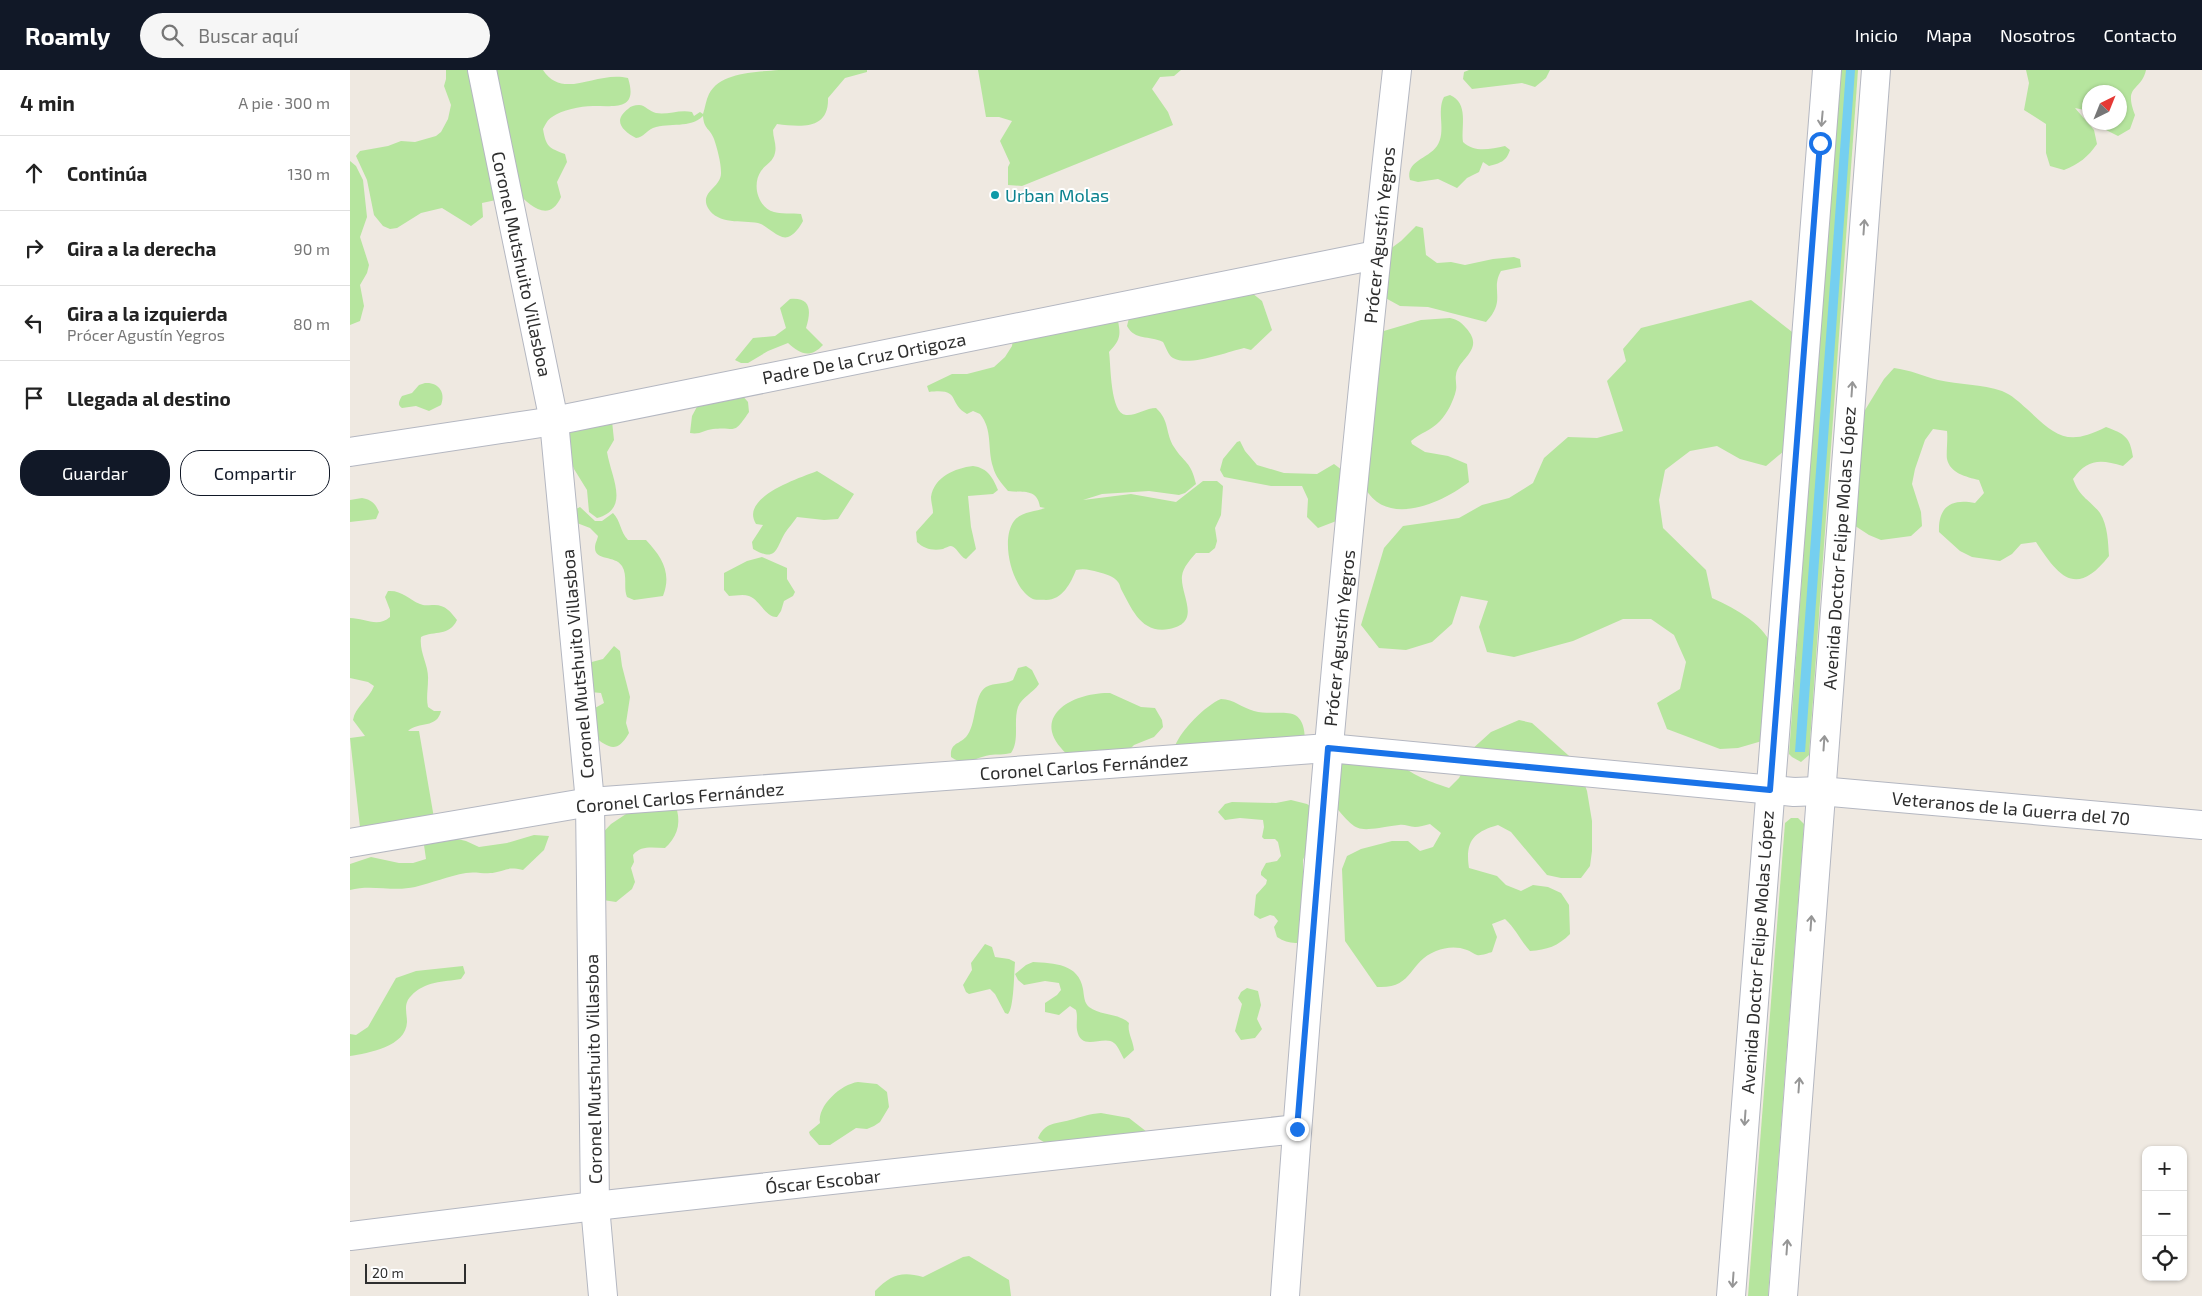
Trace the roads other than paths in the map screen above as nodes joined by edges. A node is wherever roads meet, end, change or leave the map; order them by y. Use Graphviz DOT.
graph roads {
  1 [pos="482,70"];
  2 [pos="1397,70"];
  3 [pos="1827,70"];
  4 [pos="1876,70"];
  5 [pos="1376,255"];
  6 [pos="554,421"];
  7 [pos="350,452"];
  8 [pos="1328,748"];
  9 [pos="1770,790"];
  10 [pos="1820,791"];
  11 [pos="590,802"];
  12 [pos="2202,825"];
  13 [pos="350,842"];
  14 [pos="1297,1129"];
  15 [pos="595,1206"];
  16 [pos="350,1236"];
  17 [pos="603,1296"];
  18 [pos="1285,1296"];
  19 [pos="1732,1296"];
  20 [pos="1784,1296"];
  1 -- 6 [label="street, Coronel Mutshuito Villasboa"];
  2 -- 5 [label="street, Prócer Agustín Yegros"];
  3 -- 9 [label="street, Avenida Doctor Felipe Molas López, one-way"];
  10 -- 4 [label="street, Avenida Doctor Felipe Molas López, one-way"];
  5 -- 6 [label="street, Padre De la Cruz Ortigoza"];
  5 -- 8 [label="street, Prócer Agustín Yegros"];
  6 -- 7 [label="street, Padre De la Cruz Ortigoza"];
  6 -- 11 [label="street, Coronel Mutshuito Villasboa"];
  8 -- 9 [label="street, Coronel Carlos Fernández"];
  8 -- 11 [label="street, Coronel Carlos Fernández"];
  8 -- 14 [label="street, Prócer Agustín Yegros"];
  9 -- 10 [label="street, Coronel Carlos Fernández"];
  9 -- 19 [label="street, Avenida Doctor Felipe Molas López, one-way"];
  10 -- 12 [label="street, Veteranos de la Guerra del 70"];
  20 -- 10 [label="street, Avenida Doctor Felipe Molas López, one-way"];
  11 -- 13 [label="street, Coronel Carlos Fernández"];
  11 -- 15 [label="street, Coronel Mutshuito Villasboa"];
  14 -- 15 [label="street, Óscar Escobar"];
  14 -- 18 [label="street, Prócer Agustín Yegros"];
  15 -- 16 [label="street, Óscar Escobar"];
  15 -- 17 [label="street, Coronel Mutshuito Villasboa"];
}
